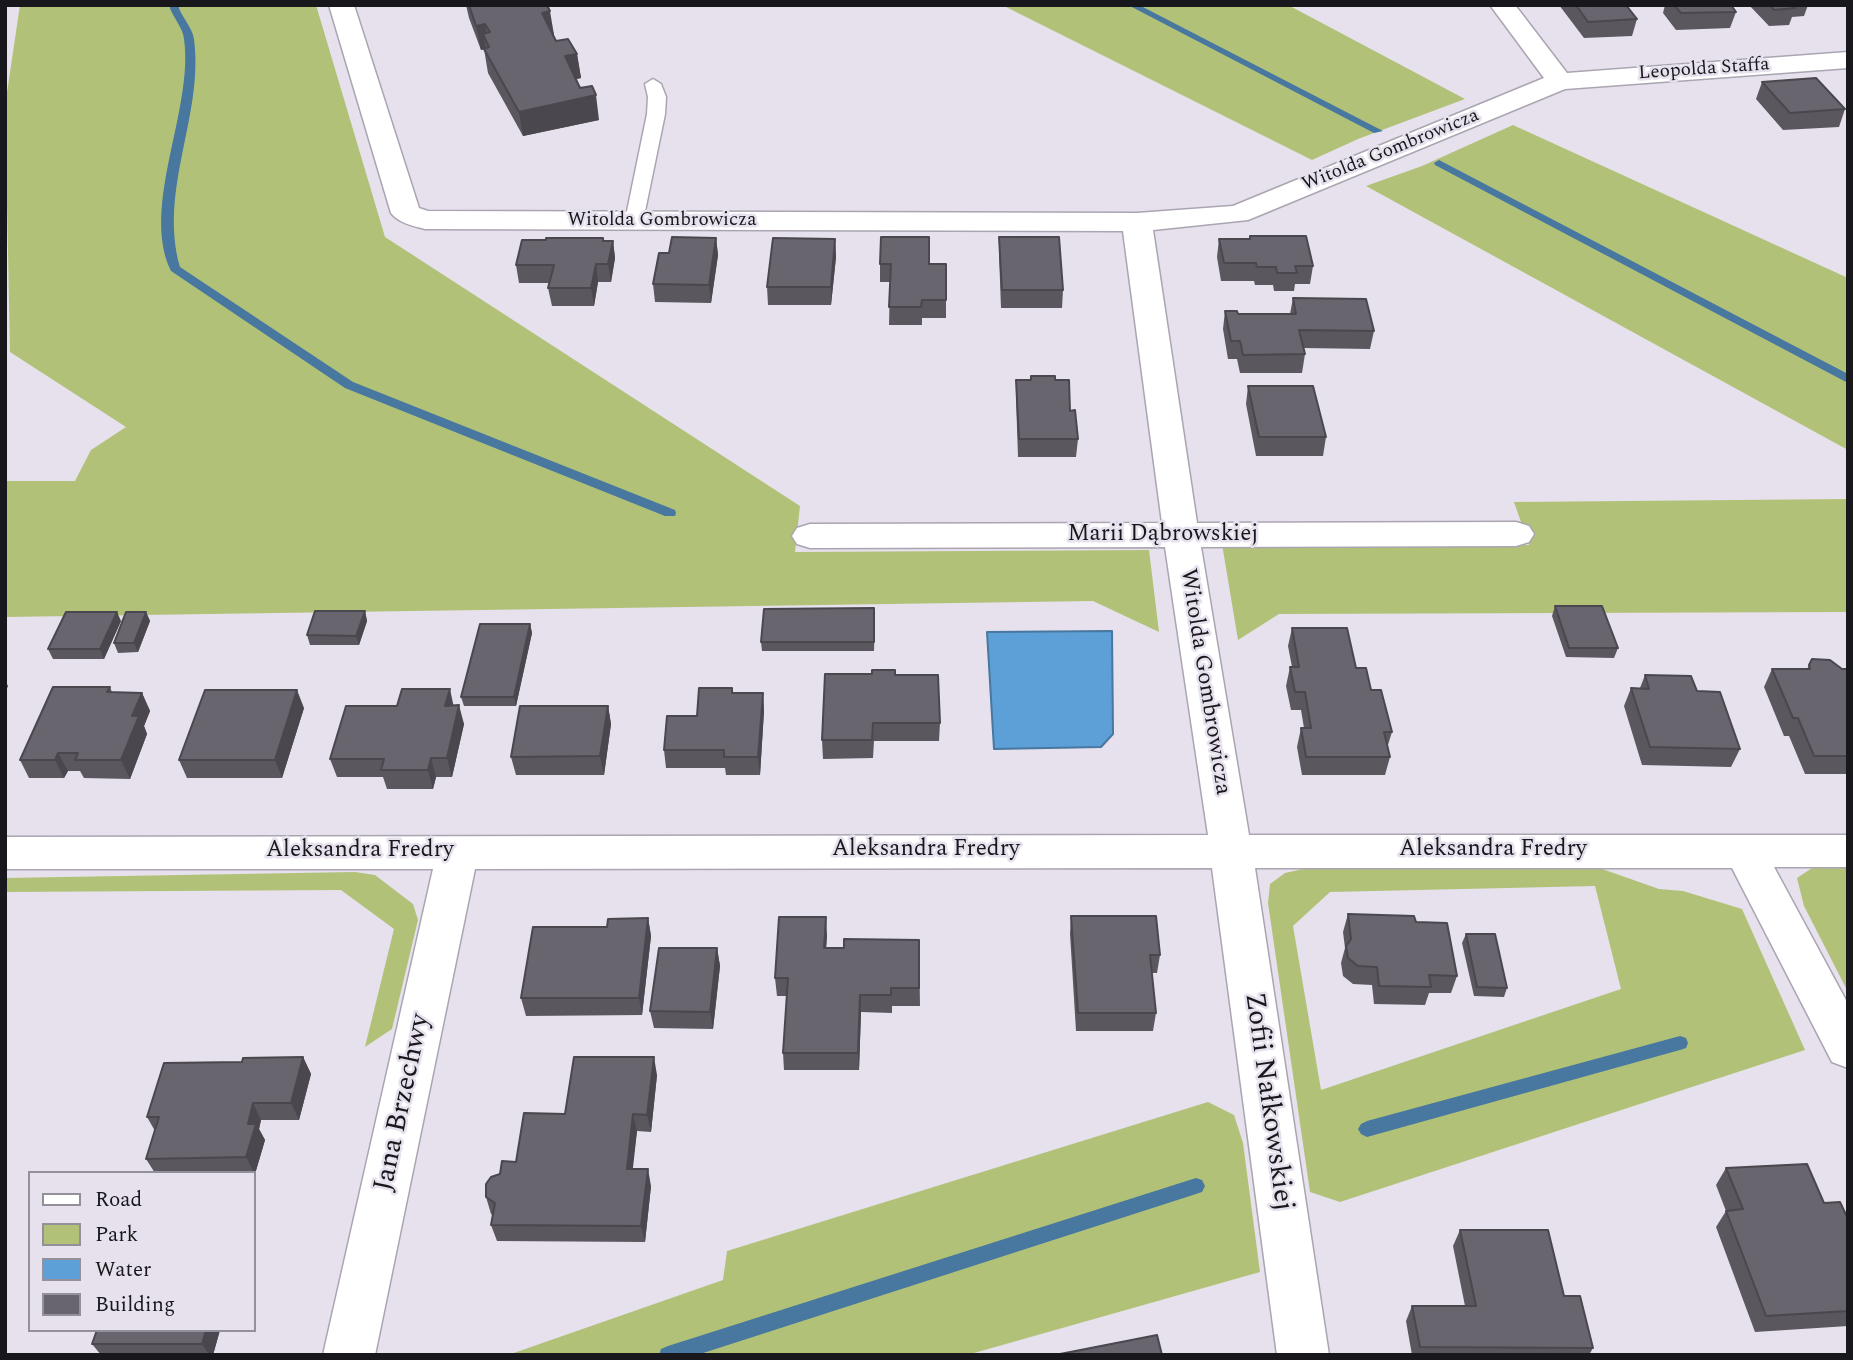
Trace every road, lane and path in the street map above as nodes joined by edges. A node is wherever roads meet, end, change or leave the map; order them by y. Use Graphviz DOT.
graph roads {
  1 [pos="341,5"];
  2 [pos="1502,5"];
  3 [pos="1848,60"];
  4 [pos="1560,80"];
  5 [pos="653,84"];
  6 [pos="634,221"];
  7 [pos="1137,222"];
  8 [pos="1181,534"];
  9 [pos="1516,534"];
  10 [pos="810,536"];
  11 [pos="1231,850"];
  12 [pos="1744,850"];
  13 [pos="458,851"];
  14 [pos="1848,851"];
  15 [pos="5,853"];
  16 [pos="1848,1048"];
  17 [pos="349,1355"];
  18 [pos="1303,1355"];
  1 -- 6 [label="street, Witolda Gombrowicza"];
  2 -- 4 [label="street"];
  3 -- 4 [label="street, Leopolda Staffa"];
  4 -- 7 [label="street, Witolda Gombrowicza"];
  5 -- 6 [label="lane"];
  6 -- 7 [label="street, Witolda Gombrowicza"];
  7 -- 8 [label="street, Witolda Gombrowicza"];
  8 -- 9 [label="street, Marii Dąbrowskiej"];
  8 -- 10 [label="street, Marii Dąbrowskiej"];
  8 -- 11 [label="street, Witolda Gombrowicza"];
  11 -- 12 [label="street, Aleksandra Fredry"];
  11 -- 13 [label="street, Aleksandra Fredry"];
  11 -- 18 [label="street, Zofii Nałkowskiej"];
  12 -- 14 [label="street, Aleksandra Fredry"];
  12 -- 16 [label="street"];
  13 -- 15 [label="street, Aleksandra Fredry"];
  13 -- 17 [label="street, Jana Brzechwy"];
}
